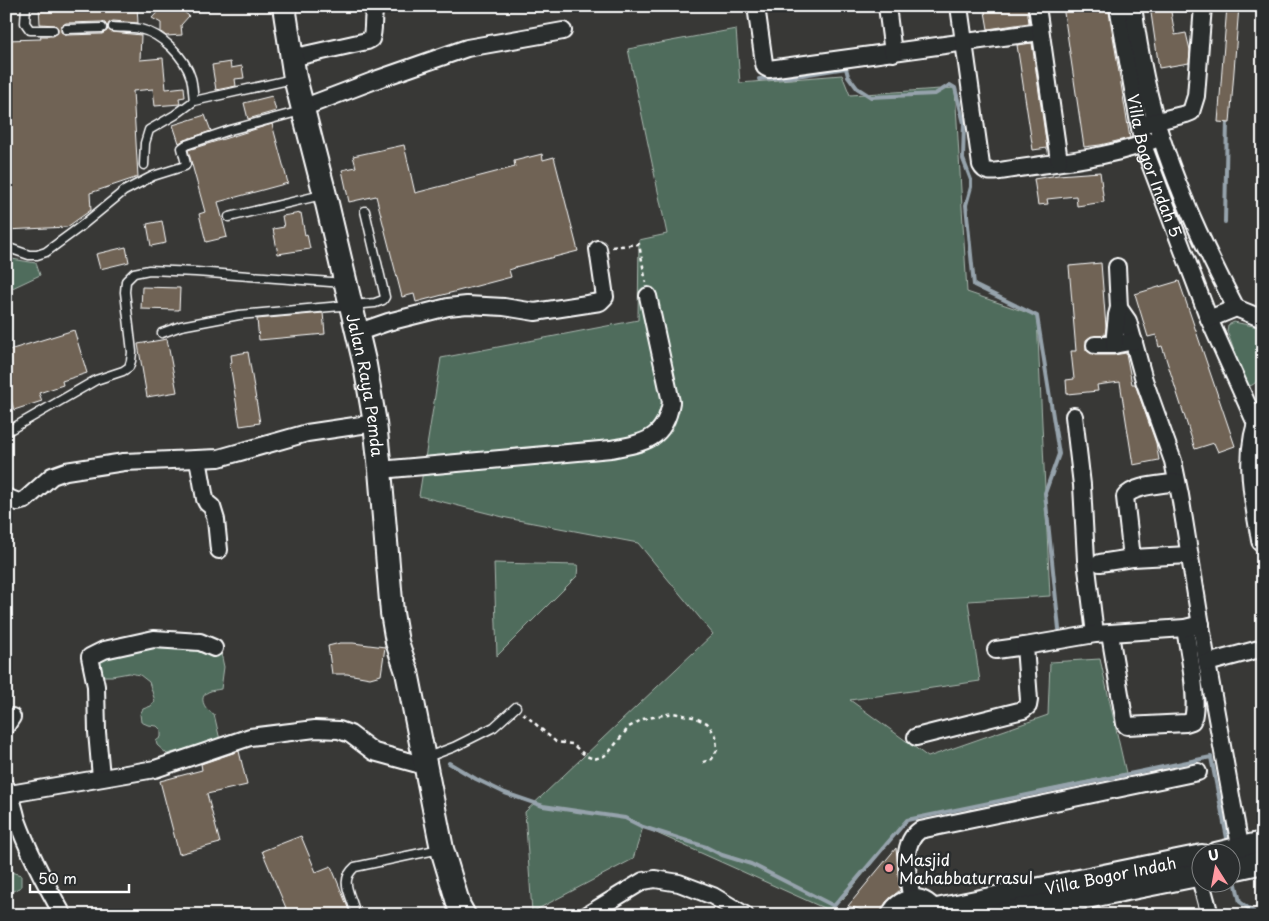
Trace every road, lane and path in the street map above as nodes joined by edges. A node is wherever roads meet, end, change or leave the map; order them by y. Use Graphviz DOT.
graph roads {
  1 [pos="26,6"];
  2 [pos="284,6"];
  3 [pos="376,6"];
  4 [pos="887,6"];
  5 [pos="959,6"];
  6 [pos="1037,6"];
  7 [pos="1118,6"];
  8 [pos="1133,6"];
  9 [pos="1203,6"];
  10 [pos="762,7"];
  11 [pos="113,27"];
  12 [pos="102,28"];
  13 [pos="53,30"];
  14 [pos="66,30"];
  15 [pos="563,31"];
  16 [pos="1040,32"];
  17 [pos="964,42"];
  18 [pos="893,52"];
  19 [pos="293,68"];
  20 [pos="194,101"];
  21 [pos="303,109"];
  22 [pos="1156,121"];
  23 [pos="1138,125"];
  24 [pos="1161,138"];
  25 [pos="1143,145"];
  26 [pos="1059,161"];
  27 [pos="144,166"];
  28 [pos="325,195"];
  29 [pos="365,211"];
  30 [pos="229,217"];
  31 [pos="1192,219"];
  32 [pos="1174,229"];
  33 [pos="6,247"];
  34 [pos="598,249"];
  35 [pos="1117,267"];
  36 [pos="347,294"];
  37 [pos="648,296"];
  38 [pos="1119,308"];
  39 [pos="1236,308"];
  40 [pos="1209,319"];
  41 [pos="1263,320"];
  42 [pos="162,333"];
  43 [pos="356,333"];
  44 [pos="1134,341"];
  45 [pos="1095,345"];
  46 [pos="1114,345"];
  47 [pos="1074,416"];
  48 [pos="1260,420"];
  49 [pos="374,423"];
  50 [pos="6,432"];
  51 [pos="198,460"];
  52 [pos="380,470"];
  53 [pos="1177,482"];
  54 [pos="6,497"];
  55 [pos="1263,540"];
  56 [pos="219,550"];
  57 [pos="1189,554"];
  58 [pos="1132,558"];
  59 [pos="1100,563"];
  60 [pos="1193,626"];
  61 [pos="1102,634"];
  62 [pos="1025,646"];
  63 [pos="214,648"];
  64 [pos="1263,648"];
  65 [pos="996,650"];
  66 [pos="1207,663"];
  67 [pos="516,707"];
  68 [pos="916,737"];
  69 [pos="425,762"];
  70 [pos="701,763"];
  71 [pos="1198,772"];
  72 [pos="101,777"];
  73 [pos="8,790"];
  74 [pos="1263,843"];
  75 [pos="442,849"];
  76 [pos="1245,862"];
  77 [pos="1192,865"];
  78 [pos="1192,866"];
  79 [pos="1207,894"];
  80 [pos="912,900"];
  81 [pos="354,908"];
  82 [pos="735,912"];
  83 [pos="933,913"];
  84 [pos="63,915"];
  85 [pos="464,915"];
  86 [pos="587,915"];
  87 [pos="893,915"];
  88 [pos="996,915"];
  89 [pos="1210,915"];
  1 -- 13 [label="lane"];
  2 -- 19 [label="main road, Jalan Raya Pemda"];
  3 -- 19 [label="street"];
  4 -- 18 [label="street"];
  5 -- 17 [label="street"];
  6 -- 16 [label="street"];
  7 -- 23 [label="street, Villa Bogor Indah 5"];
  8 -- 22 [label="street, Villa Bogor Indah 5"];
  9 -- 22 [label="street"];
  10 -- 18 [label="street"];
  11 -- 20 [label="lane"];
  12 -- 14 [label="lane"];
  15 -- 21 [label="street"];
  16 -- 17 [label="street"];
  16 -- 26 [label="street"];
  17 -- 18 [label="street"];
  17 -- 26 [label="street"];
  19 -- 20 [label="lane"];
  19 -- 21 [label="main road, Jalan Raya Pemda"];
  20 -- 27 [label="lane"];
  21 -- 28 [label="main road, Jalan Raya Pemda"];
  21 -- 33 [label="lane"];
  22 -- 23 [label="street"];
  22 -- 24 [label="street, Villa Bogor Indah 5"];
  23 -- 25 [label="street, Villa Bogor Indah 5"];
  24 -- 25 [label="street"];
  24 -- 31 [label="street, Villa Bogor Indah 5"];
  25 -- 26 [label="street"];
  25 -- 32 [label="street, Villa Bogor Indah 5"];
  28 -- 30 [label="lane"];
  28 -- 36 [label="main road, Jalan Raya Pemda"];
  29 -- 36 [label="lane"];
  31 -- 32 [label="street"];
  31 -- 39 [label="street, Villa Bogor Indah 5"];
  32 -- 40 [label="street, Villa Bogor Indah 5"];
  34 -- 37 [label="path"];
  34 -- 43 [label="street"];
  35 -- 38 [label="street"];
  36 -- 42 [label="lane"];
  36 -- 43 [label="main road, Jalan Raya Pemda"];
  36 -- 50 [label="lane"];
  37 -- 52 [label="street"];
  38 -- 44 [label="street"];
  38 -- 46 [label="street"];
  39 -- 40 [label="street"];
  39 -- 41 [label="street"];
  40 -- 48 [label="street, Villa Bogor Indah 5"];
  43 -- 49 [label="main road, Jalan Raya Pemda"];
  44 -- 46 [label="street"];
  44 -- 53 [label="street"];
  45 -- 46 [label="street"];
  47 -- 61 [label="street"];
  48 -- 55 [label="main road"];
  49 -- 51 [label="street"];
  49 -- 52 [label="main road, Jalan Raya Pemda"];
  51 -- 54 [label="street"];
  51 -- 56 [label="street"];
  52 -- 69 [label="main road, Jalan Raya Pemda"];
  53 -- 57 [label="street"];
  53 -- 58 [label="street"];
  57 -- 58 [label="street"];
  57 -- 60 [label="street"];
  58 -- 59 [label="street"];
  60 -- 61 [label="street"];
  60 -- 61 [label="street"];
  60 -- 66 [label="street"];
  61 -- 62 [label="street"];
  62 -- 65 [label="street"];
  62 -- 68 [label="street"];
  63 -- 72 [label="street"];
  64 -- 66 [label="street"];
  66 -- 76 [label="street"];
  67 -- 69 [label="lane"];
  67 -- 70 [label="path"];
  69 -- 72 [label="street"];
  69 -- 75 [label="main road, Jalan Raya Pemda"];
  71 -- 80 [label="street"];
  72 -- 73 [label="street"];
  73 -- 84 [label="street"];
  74 -- 76 [label="main road, Villa Bogor Indah"];
  75 -- 81 [label="lane"];
  75 -- 85 [label="main road, Jalan Raya Pemda"];
  77 -- 83 [label="main road, Villa Bogor Indah"];
  78 -- 88 [label="main road, Villa Bogor Indah"];
  79 -- 89 [label="street"];
  80 -- 83 [label="main road, Villa Bogor Indah"];
  80 -- 87 [label="main road"];
  82 -- 86 [label="street"];
}
